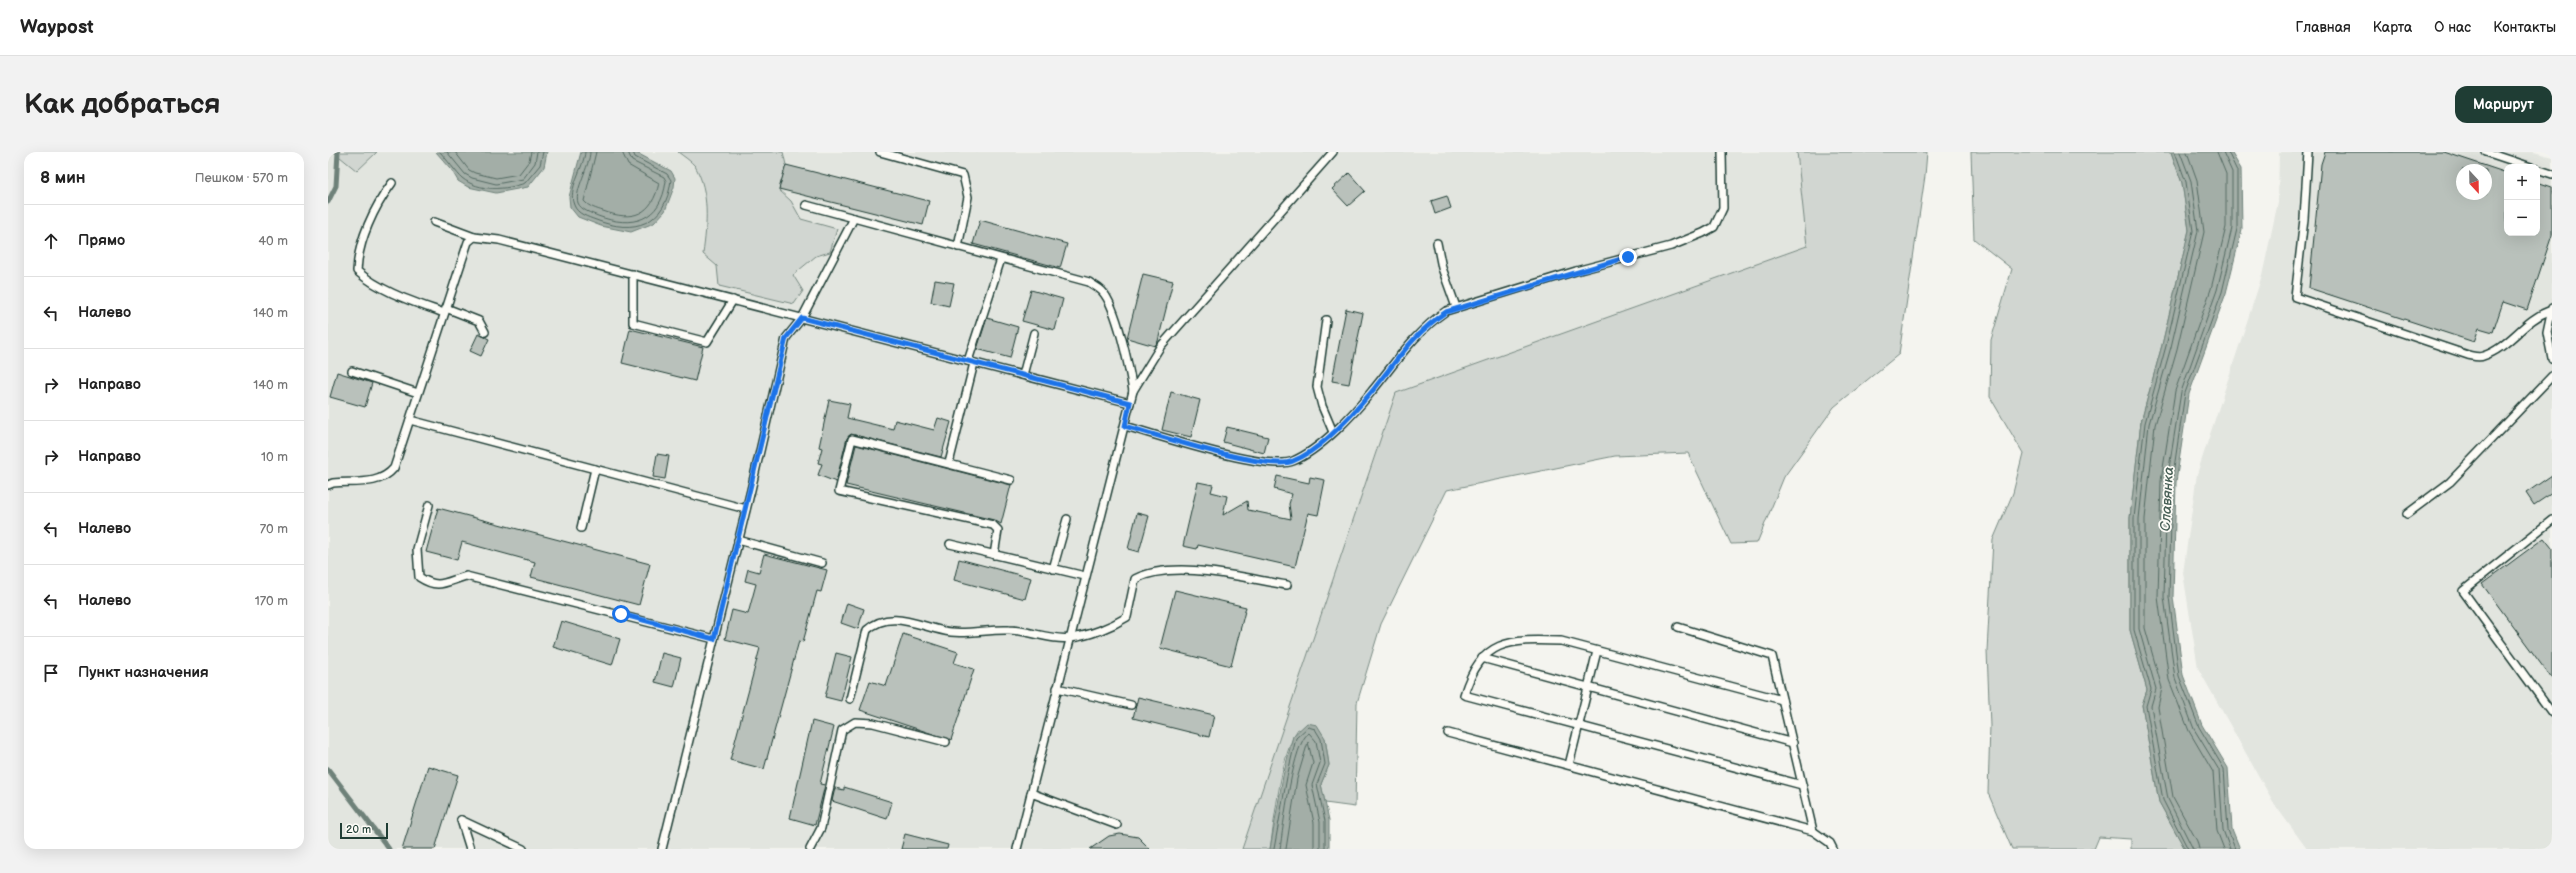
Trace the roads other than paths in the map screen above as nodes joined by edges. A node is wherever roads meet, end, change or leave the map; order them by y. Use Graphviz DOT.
graph roads {
  1 [pos="880,152"];
  2 [pos="1332,152"];
  3 [pos="1722,152"];
  4 [pos="2308,152"];
  5 [pos="2486,152"];
  6 [pos="2521,164"];
  7 [pos="2540,170"];
  8 [pos="2552,174"];
  9 [pos="392,183"];
  10 [pos="806,205"];
  11 [pos="854,218"];
  12 [pos="434,222"];
  13 [pos="474,237"];
  14 [pos="1437,243"];
  15 [pos="958,247"];
  16 [pos="1001,259"];
  17 [pos="633,274"];
  18 [pos="733,300"];
  19 [pos="1456,307"];
  20 [pos="2551,309"];
  21 [pos="445,311"];
  22 [pos="802,318"];
  23 [pos="1326,320"];
  24 [pos="485,332"];
  25 [pos="1034,333"];
  26 [pos="2552,358"];
  27 [pos="971,362"];
  28 [pos="352,371"];
  29 [pos="1023,375"];
  30 [pos="2552,376"];
  31 [pos="1133,391"];
  32 [pos="418,393"];
  33 [pos="1130,403"];
  34 [pos="410,420"];
  35 [pos="1125,426"];
  36 [pos="1333,432"];
  37 [pos="949,463"];
  38 [pos="595,469"];
  39 [pos="1011,480"];
  40 [pos="328,485"];
  41 [pos="429,505"];
  42 [pos="746,509"];
  43 [pos="2407,514"];
  44 [pos="1067,518"];
  45 [pos="2552,520"];
  46 [pos="582,528"];
  47 [pos="738,540"];
  48 [pos="950,544"];
  49 [pos="994,555"];
  50 [pos="822,563"];
  51 [pos="1053,569"];
  52 [pos="1085,576"];
  53 [pos="1287,585"];
  54 [pos="1678,627"];
  55 [pos="714,639"];
  56 [pos="1069,639"];
  57 [pos="1597,651"];
  58 [pos="1482,658"];
  59 [pos="1588,687"];
  60 [pos="1057,688"];
  61 [pos="850,700"];
  62 [pos="1782,700"];
  63 [pos="1131,705"];
  64 [pos="2552,713"];
  65 [pos="1579,726"];
  66 [pos="1448,733"];
  67 [pos="946,742"];
  68 [pos="1793,743"];
  69 [pos="1569,765"];
  70 [pos="1802,785"];
  71 [pos="1031,793"];
  72 [pos="1117,825"];
  73 [pos="1813,831"];
  74 [pos="470,849"];
  75 [pos="523,849"];
  76 [pos="662,849"];
  77 [pos="810,849"];
  78 [pos="1017,849"];
  79 [pos="1834,849"];
  1 -- 15 [label="lane"];
  2 -- 31 [label="lane"];
  3 -- 19 [label="lane"];
  4 -- 20 [label="lane"];
  5 -- 6 [label="lane"];
  7 -- 8 [label="lane"];
  9 -- 21 [label="lane"];
  10 -- 11 [label="lane"];
  11 -- 15 [label="lane"];
  11 -- 22 [label="lane"];
  12 -- 13 [label="lane"];
  13 -- 17 [label="lane"];
  13 -- 21 [label="lane"];
  14 -- 19 [label="lane"];
  15 -- 16 [label="lane"];
  16 -- 27 [label="lane"];
  16 -- 31 [label="lane"];
  17 -- 18 [label="lane"];
  17 -- 18 [label="lane"];
  18 -- 22 [label="lane"];
  19 -- 36 [label="lane"];
  20 -- 26 [label="lane"];
  21 -- 24 [label="lane"];
  21 -- 32 [label="lane"];
  22 -- 27 [label="lane"];
  22 -- 42 [label="lane"];
  23 -- 36 [label="lane"];
  25 -- 29 [label="lane"];
  27 -- 29 [label="lane"];
  27 -- 37 [label="lane"];
  28 -- 32 [label="lane"];
  29 -- 33 [label="lane"];
  30 -- 43 [label="lane"];
  31 -- 33 [label="lane"];
  32 -- 34 [label="lane"];
  33 -- 35 [label="lane"];
  34 -- 38 [label="lane"];
  34 -- 40 [label="lane"];
  35 -- 36 [label="lane"];
  35 -- 52 [label="lane"];
  37 -- 39 [label="lane"];
  37 -- 49 [label="lane"];
  38 -- 42 [label="lane"];
  38 -- 46 [label="lane"];
  41 -- 55 [label="lane"];
  42 -- 47 [label="lane"];
  44 -- 51 [label="lane"];
  45 -- 64 [label="lane"];
  47 -- 50 [label="lane"];
  47 -- 55 [label="lane"];
  48 -- 49 [label="lane"];
  49 -- 51 [label="lane"];
  51 -- 52 [label="lane"];
  52 -- 56 [label="lane"];
  53 -- 56 [label="lane"];
  54 -- 62 [label="lane"];
  55 -- 76 [label="lane"];
  56 -- 60 [label="lane"];
  56 -- 61 [label="lane"];
  57 -- 58 [label="lane"];
  57 -- 59 [label="lane"];
  57 -- 62 [label="lane"];
  58 -- 59 [label="lane"];
  58 -- 65 [label="lane"];
  59 -- 65 [label="lane"];
  59 -- 68 [label="lane"];
  60 -- 63 [label="lane"];
  60 -- 71 [label="lane"];
  62 -- 68 [label="lane"];
  65 -- 69 [label="lane"];
  65 -- 70 [label="lane"];
  66 -- 69 [label="lane"];
  67 -- 77 [label="lane"];
  68 -- 70 [label="lane"];
  69 -- 73 [label="lane"];
  70 -- 73 [label="lane"];
  71 -- 72 [label="lane"];
  71 -- 78 [label="lane"];
  73 -- 79 [label="lane"];
  74 -- 75 [label="lane"];
}
